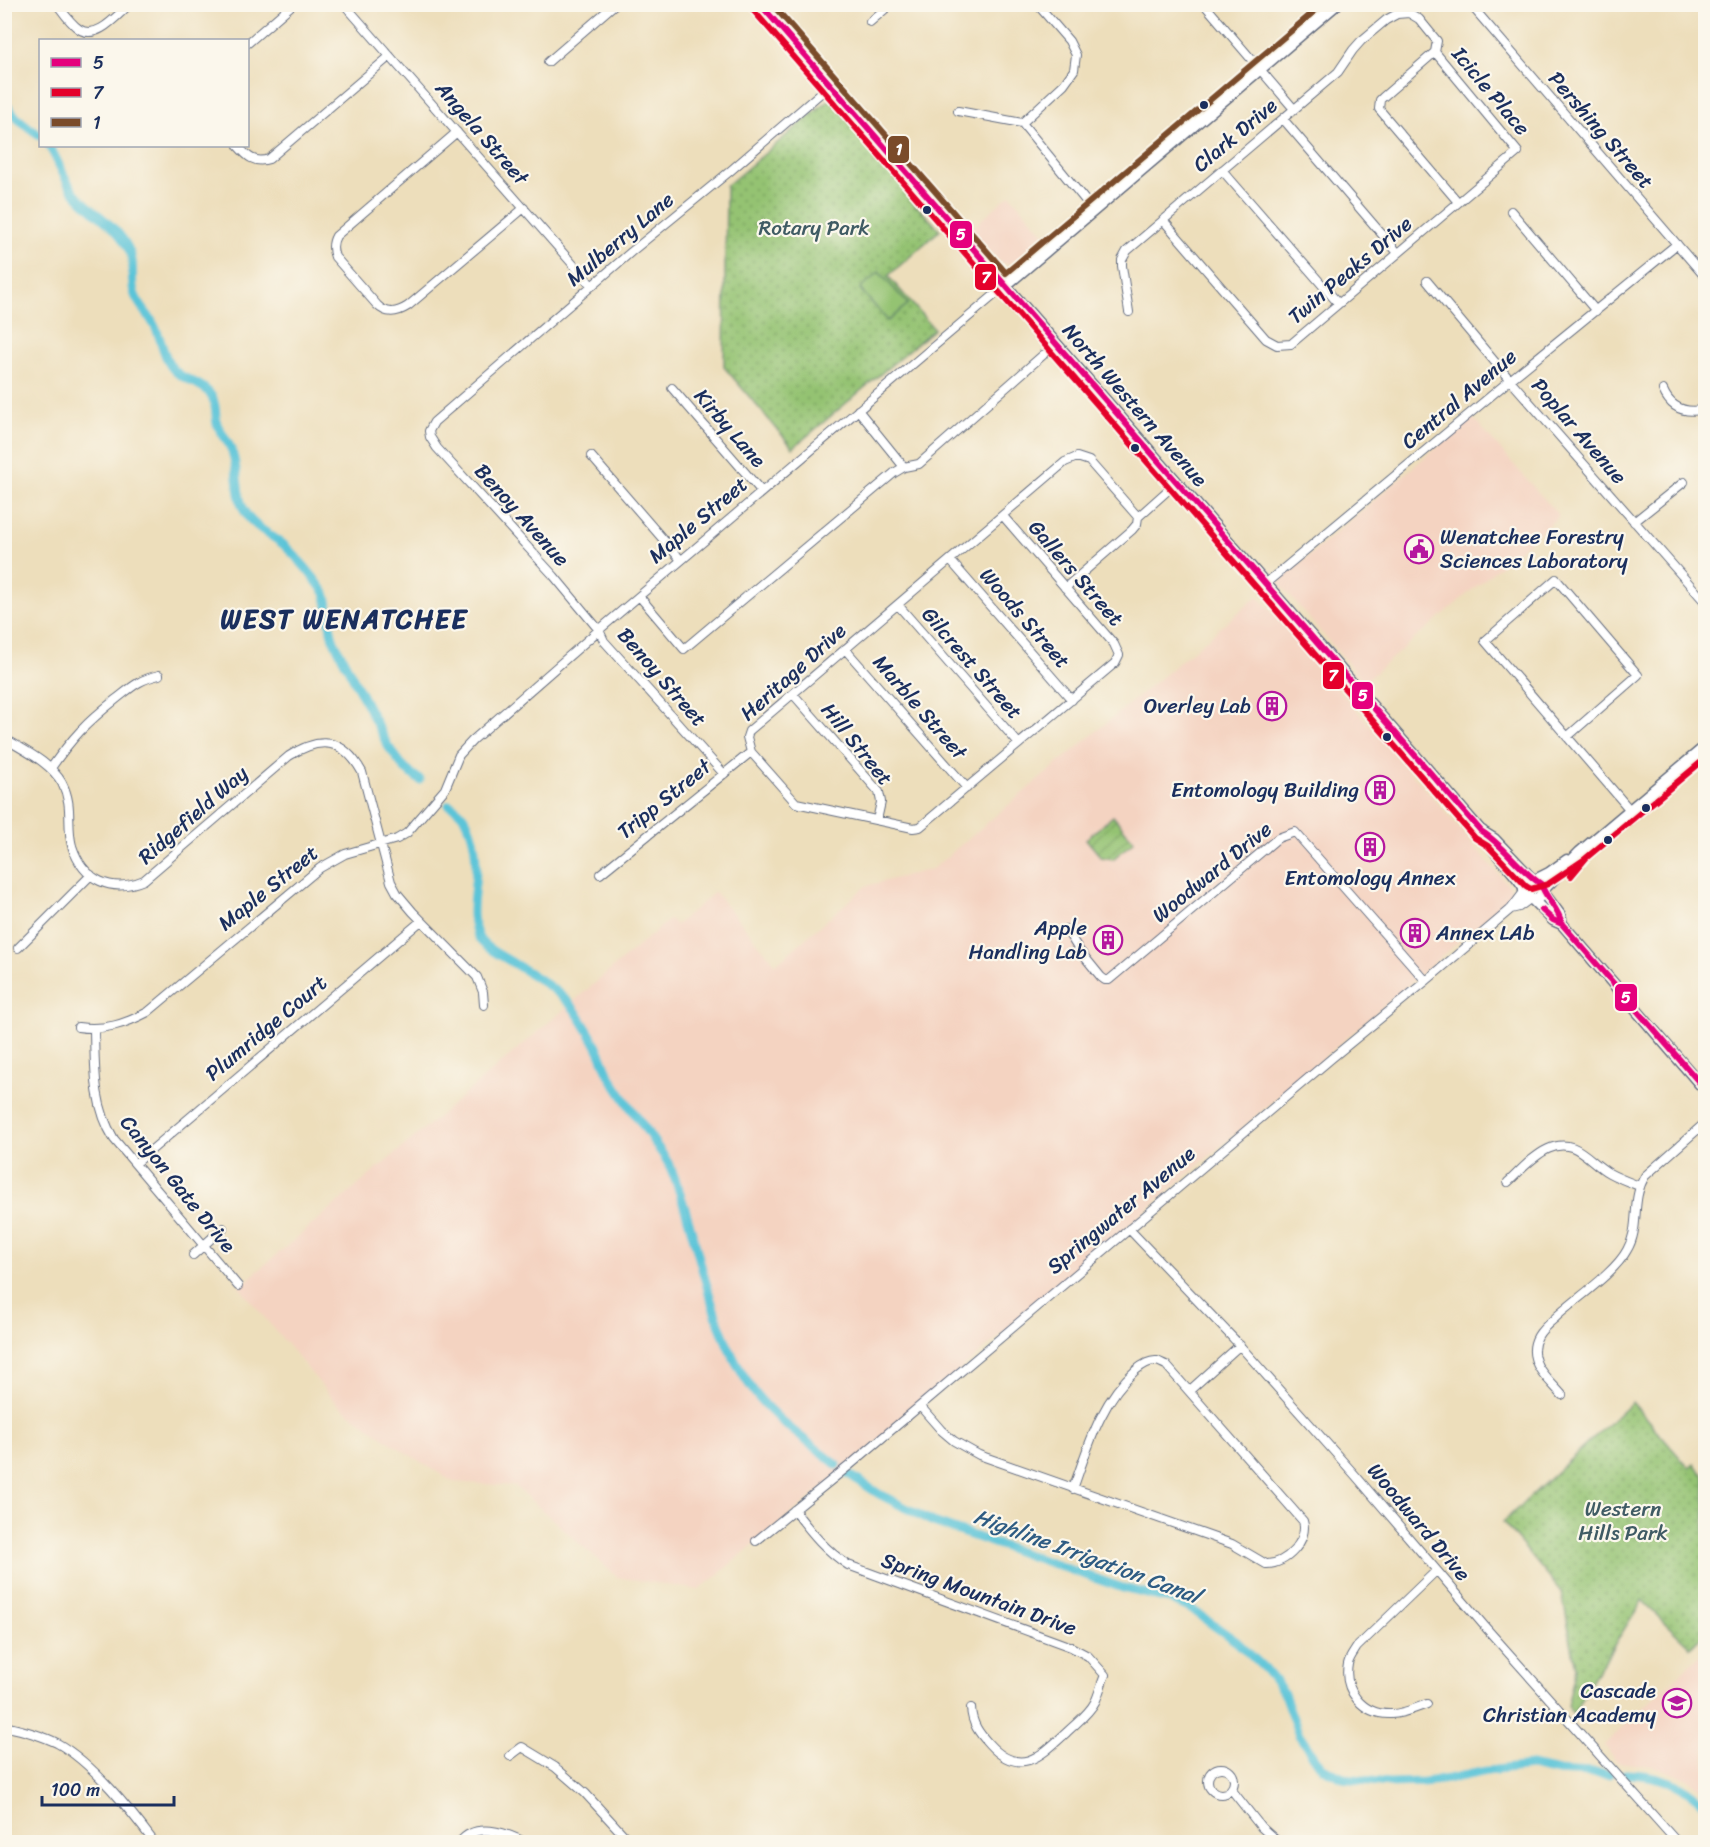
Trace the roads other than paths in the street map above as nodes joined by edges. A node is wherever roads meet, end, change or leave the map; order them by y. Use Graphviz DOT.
graph roads {
  1 [pos="57,4"];
  2 [pos="130,4"];
  3 [pos="293,4"];
  4 [pos="344,4"];
  5 [pos="615,4"];
  6 [pos="760,4"];
  7 [pos="891,4"];
  8 [pos="1037,4"];
  9 [pos="1204,4"];
  10 [pos="1337,4"];
  11 [pos="1470,4"];
  12 [pos="1413,15"];
  13 [pos="870,22"];
  14 [pos="249,42"];
  15 [pos="1435,52"];
  16 [pos="390,56"];
  17 [pos="548,62"];
  18 [pos="1261,69"];
  19 [pos="830,85"];
  20 [pos="1294,109"];
  21 [pos="958,111"];
  22 [pos="1283,119"];
  23 [pos="1022,123"];
  24 [pos="457,132"];
  25 [pos="239,147"];
  26 [pos="1518,152"];
  27 [pos="1222,170"];
  28 [pos="1458,202"];
  29 [pos="524,208"];
  30 [pos="1094,211"];
  31 [pos="1511,211"];
  32 [pos="1163,220"];
  33 [pos="1677,244"];
  34 [pos="1398,253"];
  35 [pos="1706,278"];
  36 [pos="1427,281"];
  37 [pos="592,286"];
  38 [pos="1005,286"];
  39 [pos="1338,303"];
  40 [pos="1596,311"];
  41 [pos="1129,312"];
  42 [pos="1043,355"];
  43 [pos="1510,380"];
  44 [pos="672,388"];
  45 [pos="1663,390"];
  46 [pos="1706,409"];
  47 [pos="858,410"];
  48 [pos="434,422"];
  49 [pos="591,456"];
  50 [pos="904,467"];
  51 [pos="1684,482"];
  52 [pos="1176,483"];
  53 [pos="762,492"];
  54 [pos="1003,516"];
  55 [pos="1138,517"];
  56 [pos="1634,522"];
  57 [pos="681,560"];
  58 [pos="950,560"];
  59 [pos="1265,584"];
  60 [pos="1065,588"];
  61 [pos="639,596"];
  62 [pos="1706,603"];
  63 [pos="898,605"];
  64 [pos="599,630"];
  65 [pos="845,649"];
  66 [pos="1119,656"];
  67 [pos="159,675"];
  68 [pos="793,694"];
  69 [pos="1072,700"];
  70 [pos="1567,737"];
  71 [pos="4,738"];
  72 [pos="1019,744"];
  73 [pos="1706,746"];
  74 [pos="751,752"];
  75 [pos="51,768"];
  76 [pos="724,774"];
  77 [pos="967,788"];
  78 [pos="1630,810"];
  79 [pos="877,820"];
  80 [pos="1481,831"];
  81 [pos="381,844"];
  82 [pos="1580,852"];
  83 [pos="600,874"];
  84 [pos="91,875"];
  85 [pos="1534,880"];
  86 [pos="1543,891"];
  87 [pos="1528,894"];
  88 [pos="421,921"];
  89 [pos="1562,924"];
  90 [pos="1066,928"];
  91 [pos="18,948"];
  92 [pos="1426,981"];
  93 [pos="484,1005"];
  94 [pos="78,1027"];
  95 [pos="94,1029"];
  96 [pos="1706,1091"];
  97 [pos="1706,1122"];
  98 [pos="135,1164"];
  99 [pos="1508,1182"];
  100 [pos="1639,1186"];
  101 [pos="224,1228"];
  102 [pos="1129,1229"];
  103 [pos="203,1245"];
  104 [pos="192,1255"];
  105 [pos="238,1286"];
  106 [pos="1240,1346"];
  107 [pos="1189,1391"];
  108 [pos="1562,1395"];
  109 [pos="920,1406"];
  110 [pos="1073,1488"];
  111 [pos="794,1510"];
  112 [pos="756,1541"];
  113 [pos="1436,1572"];
  114 [pos="1427,1704"];
  115 [pos="971,1708"];
  116 [pos="4,1726"];
  117 [pos="510,1756"];
  118 [pos="1231,1789"];
  119 [pos="154,1842"];
  120 [pos="460,1842"];
  121 [pos="524,1842"];
  122 [pos="630,1842"];
  123 [pos="1278,1842"];
  124 [pos="1677,1842"];
  1 -- 2 [label="street"];
  3 -- 14 [label="street"];
  4 -- 16 [label="street, Angela Street"];
  5 -- 17 [label="street"];
  6 -- 19 [label="main road, North Western Avenue"];
  7 -- 13 [label="street"];
  8 -- 23 [label="street"];
  9 -- 18 [label="street"];
  10 -- 18 [label="main road, Maple Street"];
  11 -- 33 [label="street, Pershing Street"];
  12 -- 15 [label="street, Icicle Place"];
  12 -- 20 [label="street, Clark Drive"];
  15 -- 26 [label="street, Icicle Place"];
  15 -- 28 [label="street"];
  16 -- 24 [label="street, Angela Street"];
  16 -- 25 [label="street"];
  18 -- 20 [label="street"];
  18 -- 30 [label="main road, Maple Street"];
  19 -- 37 [label="street, Mulberry Lane"];
  19 -- 38 [label="main road, North Western Avenue"];
  20 -- 22 [label="street, Clark Drive"];
  21 -- 23 [label="street"];
  22 -- 27 [label="street, Clark Drive"];
  22 -- 34 [label="street"];
  23 -- 30 [label="street"];
  24 -- 29 [label="street, Angela Street"];
  24 -- 29 [label="street"];
  26 -- 28 [label="street, Twin Peaks Drive"];
  27 -- 32 [label="street, Clark Drive"];
  27 -- 39 [label="street"];
  28 -- 34 [label="street, Twin Peaks Drive"];
  29 -- 37 [label="street, Angela Street"];
  30 -- 38 [label="main road, Maple Street"];
  31 -- 40 [label="street"];
  32 -- 39 [label="street, Twin Peaks Drive"];
  32 -- 41 [label="street, Clark Drive"];
  33 -- 35 [label="street, Pershing Street"];
  33 -- 40 [label="street, Central Avenue"];
  34 -- 39 [label="street, Twin Peaks Drive"];
  36 -- 43 [label="street, Poplar Avenue"];
  37 -- 48 [label="street, Mulberry Lane"];
  38 -- 47 [label="street, Maple Street"];
  38 -- 52 [label="main road, North Western Avenue"];
  40 -- 43 [label="street, Central Avenue"];
  42 -- 50 [label="street"];
  43 -- 56 [label="street, Poplar Avenue"];
  43 -- 59 [label="street, Central Avenue"];
  44 -- 53 [label="street, Kirby Lane"];
  45 -- 46 [label="street"];
  47 -- 50 [label="street"];
  47 -- 53 [label="street, Maple Street"];
  48 -- 64 [label="street, Benoy Avenue"];
  49 -- 57 [label="street"];
  50 -- 61 [label="street"];
  51 -- 56 [label="street"];
  52 -- 55 [label="street"];
  52 -- 59 [label="main road, North Western Avenue"];
  53 -- 57 [label="street, Maple Street"];
  54 -- 55 [label="street, Heritage Drive"];
  54 -- 58 [label="street, Heritage Drive"];
  54 -- 60 [label="street, Gallers Street"];
  55 -- 60 [label="street"];
  56 -- 62 [label="street, Poplar Avenue"];
  57 -- 61 [label="street, Maple Street"];
  58 -- 63 [label="street, Heritage Drive"];
  58 -- 69 [label="street, Woods Street"];
  59 -- 80 [label="main road, North Western Avenue"];
  60 -- 66 [label="street, Gallers Street"];
  61 -- 64 [label="street, Maple Street"];
  63 -- 65 [label="street, Heritage Drive"];
  63 -- 72 [label="street, Gilcrest Street"];
  64 -- 76 [label="street, Benoy Street"];
  64 -- 81 [label="street, Maple Street"];
  65 -- 68 [label="street, Heritage Drive"];
  65 -- 77 [label="street, Marble Street"];
  66 -- 69 [label="street, Heritage Drive"];
  67 -- 75 [label="street"];
  68 -- 74 [label="street, Heritage Drive"];
  68 -- 79 [label="street, Hill Street"];
  69 -- 72 [label="street, Heritage Drive"];
  70 -- 70 [label="street"];
  70 -- 78 [label="street"];
  71 -- 75 [label="street"];
  72 -- 77 [label="street, Heritage Drive"];
  73 -- 78 [label="main road"];
  74 -- 76 [label="street, Tripp Street"];
  74 -- 79 [label="street, Heritage Drive"];
  75 -- 84 [label="street"];
  76 -- 83 [label="street, Tripp Street"];
  77 -- 79 [label="street, Heritage Drive"];
  78 -- 82 [label="main road"];
  80 -- 85 [label="main road, North Western Avenue"];
  80 -- 87 [label="main road, North Western Avenue"];
  81 -- 84 [label="street, Ridgefield Way"];
  81 -- 88 [label="street, Ridgefield Way"];
  81 -- 95 [label="street, Maple Street"];
  82 -- 85 [label="main road"];
  82 -- 86 [label="main road"];
  84 -- 91 [label="street"];
  85 -- 86 [label="main road, North Western Avenue"];
  85 -- 87 [label="main road"];
  86 -- 87 [label="main road"];
  86 -- 89 [label="main road, North Western Avenue"];
  87 -- 89 [label="main road, North Western Avenue"];
  87 -- 92 [label="street, Springwater Avenue"];
  88 -- 93 [label="street, Ridgefield Way"];
  88 -- 98 [label="street, Plumridge Court"];
  89 -- 96 [label="main road, North Western Avenue"];
  90 -- 92 [label="street, Woodward Drive"];
  92 -- 102 [label="street, Springwater Avenue"];
  94 -- 95 [label="street, Maple Street"];
  95 -- 98 [label="street, Canyon Gate Drive"];
  97 -- 100 [label="street"];
  98 -- 103 [label="street, Canyon Gate Drive"];
  99 -- 100 [label="street"];
  100 -- 108 [label="street"];
  101 -- 103 [label="street"];
  102 -- 106 [label="street, Woodward Drive"];
  102 -- 109 [label="street, Springwater Avenue"];
  103 -- 104 [label="street"];
  103 -- 105 [label="street, Canyon Gate Drive"];
  106 -- 107 [label="street"];
  106 -- 113 [label="street, Woodward Drive"];
  107 -- 110 [label="street"];
  107 -- 110 [label="street"];
  109 -- 110 [label="street"];
  109 -- 111 [label="street, Springwater Avenue"];
  111 -- 112 [label="street, Springwater Avenue"];
  111 -- 115 [label="street, Spring Mountain Drive"];
  113 -- 114 [label="street"];
  113 -- 124 [label="street, Woodward Drive"];
  116 -- 119 [label="street"];
  117 -- 122 [label="street"];
  118 -- 123 [label="street"];
  120 -- 121 [label="street"];
}
